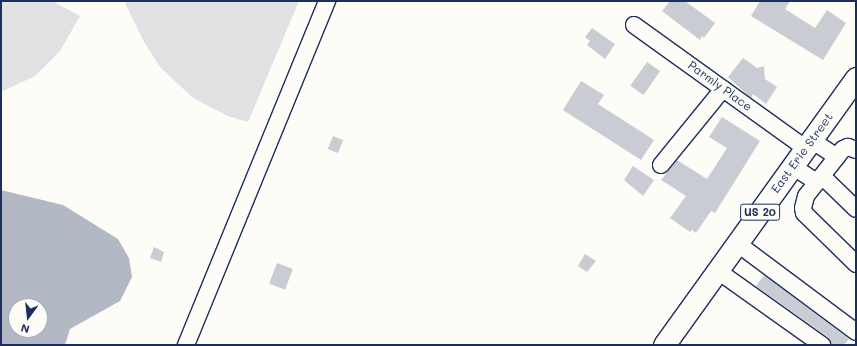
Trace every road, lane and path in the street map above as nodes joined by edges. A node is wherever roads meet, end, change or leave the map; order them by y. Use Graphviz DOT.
graph roads {
  1 [pos="327,1"];
  2 [pos="634,25"];
  3 [pos="856,78"];
  4 [pos="723,89"];
  5 [pos="808,144"];
  6 [pos="856,150"];
  7 [pos="837,157"];
  8 [pos="661,165"];
  9 [pos="792,166"];
  10 [pos="819,179"];
  11 [pos="856,209"];
  12 [pos="738,244"];
  13 [pos="856,264"];
  14 [pos="718,271"];
  15 [pos="856,332"];
  16 [pos="186,345"];
  17 [pos="664,345"];
  18 [pos="822,345"];
  1 -- 16 [label="street"];
  2 -- 4 [label="street, Parmly Place"];
  3 -- 5 [label="main road, East Erie Street / US 20"];
  4 -- 5 [label="street, Parmly Place"];
  4 -- 8 [label="street"];
  5 -- 7 [label="street, Parmly Place"];
  5 -- 9 [label="main road, East Erie Street / US 20"];
  6 -- 7 [label="street"];
  7 -- 10 [label="street"];
  9 -- 10 [label="street"];
  9 -- 12 [label="main road, East Erie Street / US 20"];
  10 -- 11 [label="street"];
  10 -- 13 [label="street"];
  12 -- 14 [label="main road, East Erie Street / US 20"];
  12 -- 15 [label="street"];
  14 -- 17 [label="main road, East Erie Street / US 20"];
  14 -- 18 [label="street"];
}
